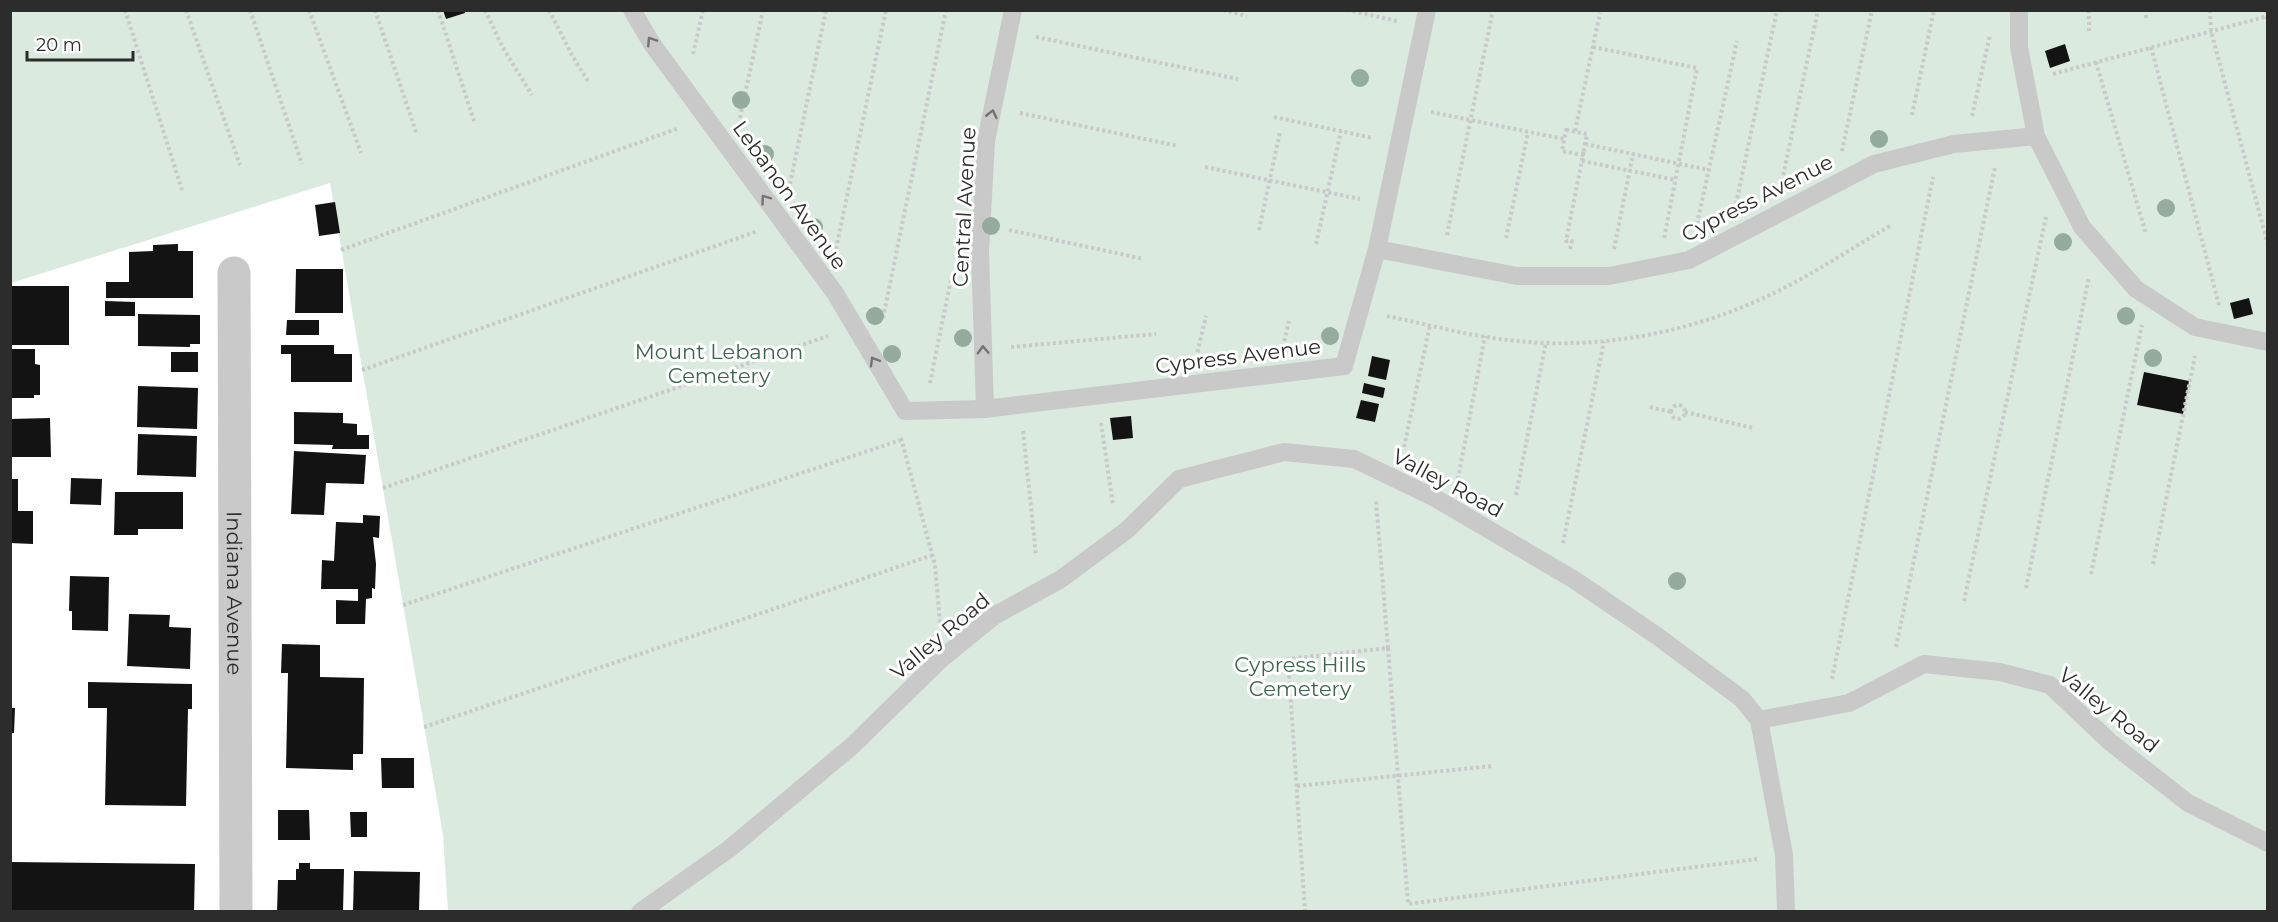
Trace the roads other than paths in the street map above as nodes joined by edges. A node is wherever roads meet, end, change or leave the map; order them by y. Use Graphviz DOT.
graph roads {
  1 [pos="632,10"];
  2 [pos="1013,10"];
  3 [pos="2019,10"];
  4 [pos="1426,18"];
  5 [pos="2036,136"];
  6 [pos="1377,249"];
  7 [pos="234,273"];
  8 [pos="2268,342"];
  9 [pos="985,409"];
  10 [pos="904,411"];
  11 [pos="1759,720"];
  12 [pos="2268,843"];
  13 [pos="236,912"];
  14 [pos="640,912"];
  15 [pos="1786,912"];
  10 -- 1 [label="lane, Lebanon Avenue, one-way"];
  9 -- 2 [label="lane, Central Avenue, one-way"];
  3 -- 5 [label="lane"];
  4 -- 6 [label="lane"];
  5 -- 6 [label="lane, Cypress Avenue"];
  5 -- 8 [label="lane"];
  6 -- 9 [label="lane, Cypress Avenue"];
  7 -- 13 [label="street, Indiana Avenue"];
  9 -- 10 [label="lane, Cypress Avenue"];
  11 -- 12 [label="lane, Valley Road"];
  11 -- 14 [label="lane, Valley Road"];
  11 -- 15 [label="lane"];
}
